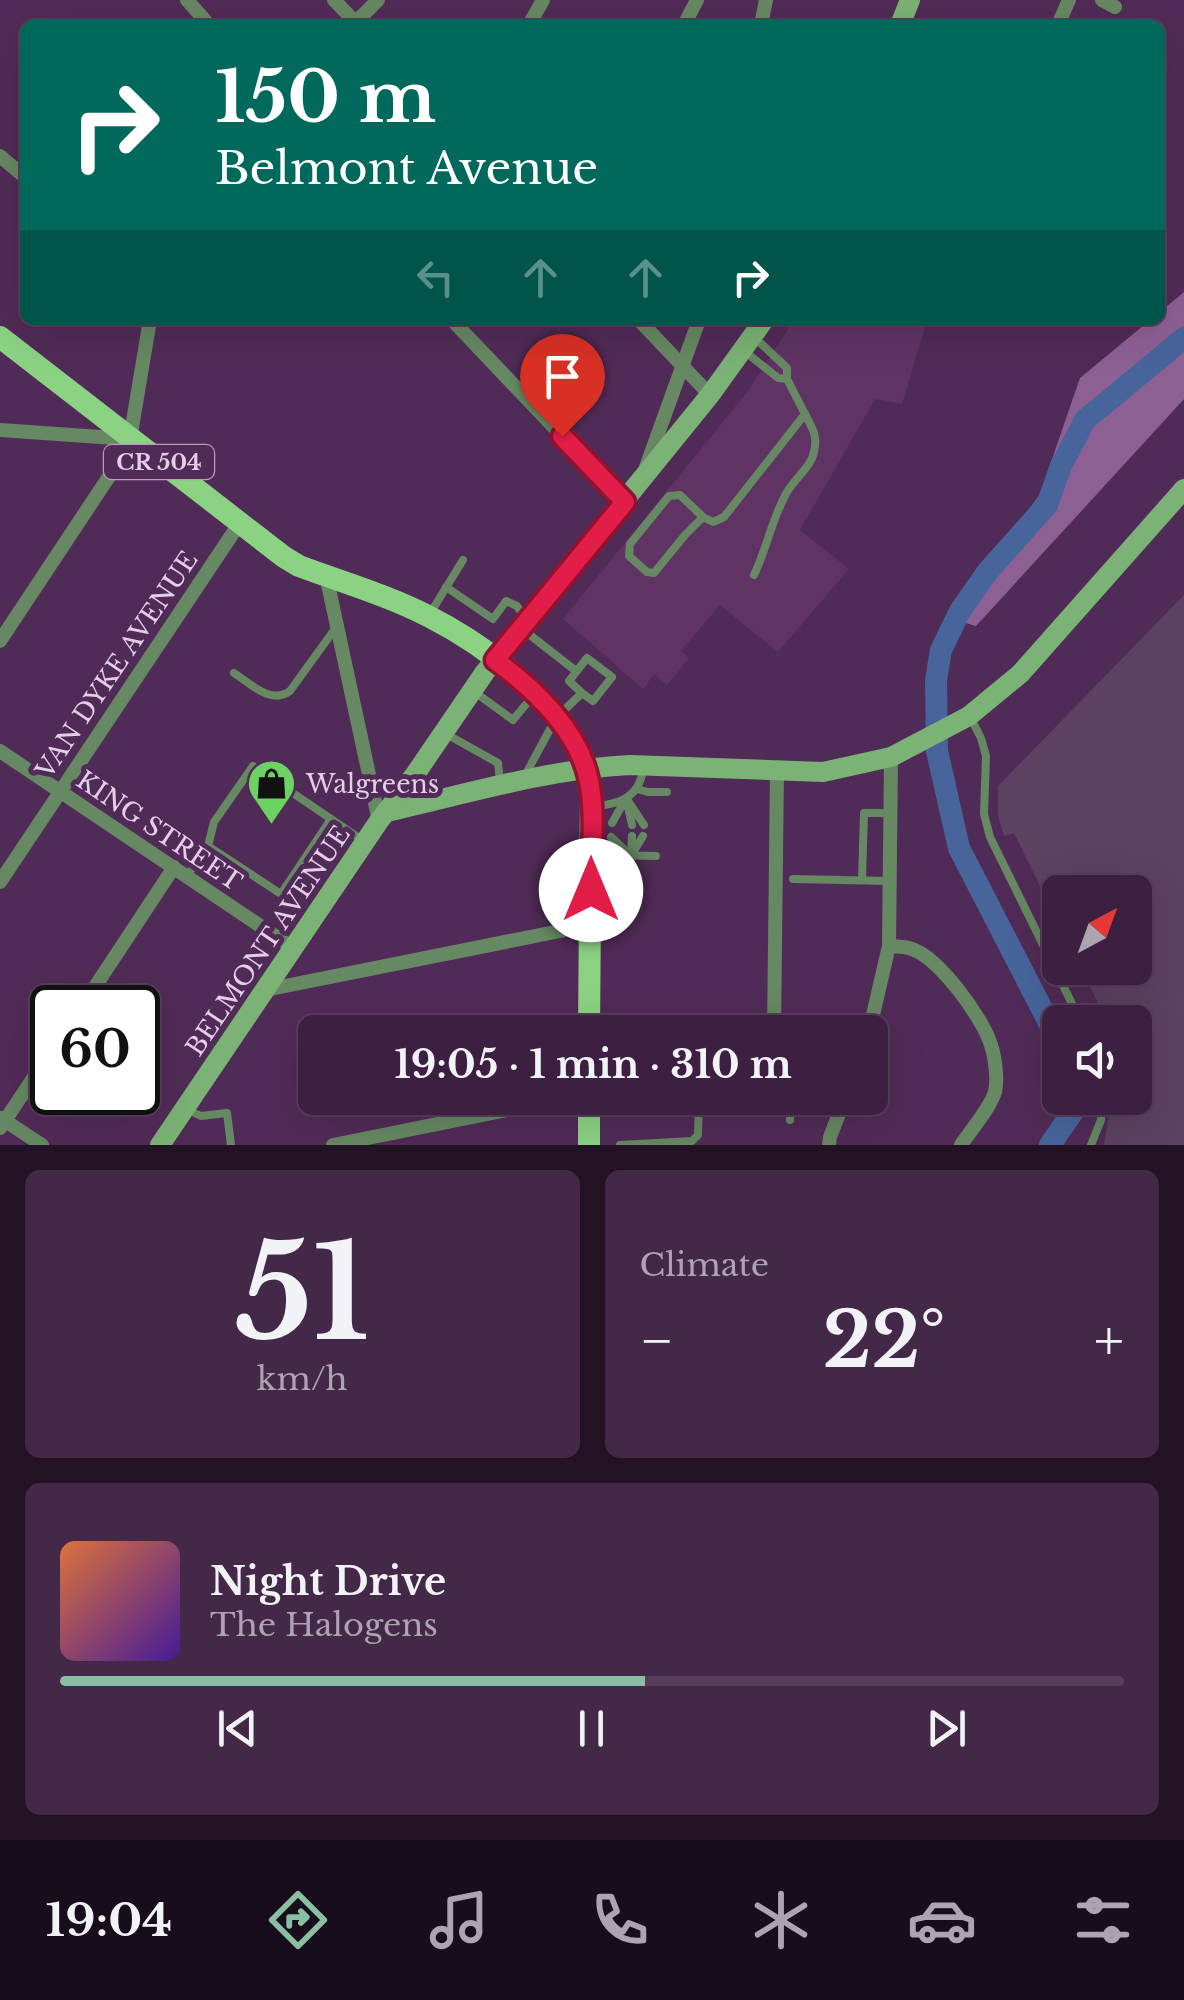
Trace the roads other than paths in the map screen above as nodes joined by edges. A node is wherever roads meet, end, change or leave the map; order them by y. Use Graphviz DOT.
graph roads {
  1 [pos="187,0"];
  2 [pos="334,0"];
  3 [pos="378,0"];
  4 [pos="205,20"];
  5 [pos="352,20"];
  6 [pos="360,20"];
  7 [pos="0,156"];
  8 [pos="20,173"];
  9 [pos="149,325"];
  10 [pos="458,325"];
  11 [pos="644,325"];
  12 [pos="697,325"];
  13 [pos="753,336"];
  14 [pos="0,337"];
  15 [pos="682,365"];
  16 [pos="787,379"];
  17 [pos="710,395"];
  18 [pos="805,414"];
  19 [pos="0,430"];
  20 [pos="130,439"];
  21 [pos="641,482"];
  22 [pos="1184,489"];
  23 [pos="625,502"];
  24 [pos="703,517"];
  25 [pos="238,524"];
  26 [pos="463,560"];
  27 [pos="754,575"];
  28 [pos="326,576"];
  29 [pos="446,587"];
  30 [pos="428,616"];
  31 [pos="521,616"];
  32 [pos="336,622"];
  33 [pos="0,641"];
  34 [pos="495,660"];
  35 [pos="576,671"];
  36 [pos="234,674"];
  37 [pos="473,690"];
  38 [pos="535,693"];
  39 [pos="582,693"];
  40 [pos="556,718"];
  41 [pos="964,719"];
  42 [pos="444,732"];
  43 [pos="0,751"];
  44 [pos="892,758"];
  45 [pos="643,765"];
  46 [pos="586,769"];
  47 [pos="777,770"];
  48 [pos="528,780"];
  49 [pos="500,786"];
  50 [pos="637,788"];
  51 [pos="60,791"];
  52 [pos="667,792"];
  53 [pos="626,798"];
  54 [pos="591,806"];
  55 [pos="890,813"];
  56 [pos="382,817"];
  57 [pos="331,819"];
  58 [pos="616,824"];
  59 [pos="632,825"];
  60 [pos="644,825"];
  61 [pos="632,836"];
  62 [pos="643,836"];
  63 [pos="616,837"];
  64 [pos="364,842"];
  65 [pos="208,846"];
  66 [pos="591,855"];
  67 [pos="631,856"];
  68 [pos="656,856"];
  69 [pos="181,872"];
  70 [pos="793,879"];
  71 [pos="862,880"];
  72 [pos="890,881"];
  73 [pos="0,882"];
  74 [pos="590,926"];
  75 [pos="888,946"];
  76 [pos="294,948"];
  77 [pos="98,985"];
  78 [pos="265,990"];
  79 [pos="1072,1005"];
  80 [pos="589,1015"];
  81 [pos="774,1015"];
  82 [pos="874,1015"];
  83 [pos="30,1082"];
  84 [pos="185,1108"];
  85 [pos="482,1115"];
  86 [pos="589,1115"];
  87 [pos="699,1115"];
  88 [pos="790,1115"];
  89 [pos="838,1115"];
  90 [pos="1100,1115"];
  91 [pos="790,1120"];
  92 [pos="2,1122"];
  93 [pos="42,1145"];
  94 [pos="160,1145"];
  95 [pos="231,1145"];
  96 [pos="333,1145"];
  97 [pos="589,1145"];
  98 [pos="620,1145"];
  99 [pos="829,1145"];
  100 [pos="961,1145"];
  101 [pos="1091,1145"];
  1 -- 4 [label="street"];
  2 -- 5 [label="street"];
  3 -- 6 [label="street"];
  7 -- 8 [label="street"];
  9 -- 20 [label="street"];
  10 -- 23 [label="street"];
  11 -- 15 [label="street"];
  12 -- 15 [label="street, BELMONT AVENUE"];
  13 -- 16 [label="lane"];
  13 -- 16 [label="lane"];
  13 -- 17 [label="main road, BELMONT AVENUE"];
  14 -- 20 [label="main road, CR 504"];
  15 -- 17 [label="street"];
  15 -- 21 [label="street, BELMONT AVENUE"];
  16 -- 18 [label="lane"];
  17 -- 21 [label="main road, BELMONT AVENUE"];
  18 -- 24 [label="lane"];
  18 -- 27 [label="lane"];
  19 -- 20 [label="street"];
  20 -- 25 [label="main road, CR 504"];
  20 -- 33 [label="street"];
  21 -- 23 [label="main road, BELMONT AVENUE"];
  22 -- 41 [label="main road"];
  23 -- 31 [label="main road, BELMONT AVENUE"];
  24 -- 24 [label="lane"];
  25 -- 28 [label="main road, CR 504"];
  25 -- 51 [label="street, VAN DYKE AVENUE"];
  26 -- 29 [label="lane"];
  28 -- 30 [label="main road, CR 504"];
  28 -- 32 [label="street"];
  29 -- 30 [label="lane"];
  29 -- 31 [label="lane"];
  30 -- 34 [label="main road, CR 504"];
  31 -- 34 [label="main road, BELMONT AVENUE"];
  31 -- 35 [label="lane"];
  32 -- 36 [label="lane"];
  32 -- 56 [label="street"];
  34 -- 37 [label="main road, BELMONT AVENUE"];
  34 -- 38 [label="main road, CR 504"];
  35 -- 39 [label="lane"];
  35 -- 39 [label="lane"];
  37 -- 38 [label="lane"];
  37 -- 42 [label="main road, BELMONT AVENUE"];
  38 -- 40 [label="main road, CR 504"];
  39 -- 40 [label="lane"];
  40 -- 46 [label="main road, CR 504"];
  40 -- 48 [label="lane"];
  41 -- 44 [label="main road"];
  41 -- 79 [label="lane"];
  42 -- 49 [label="lane"];
  42 -- 56 [label="main road, BELMONT AVENUE"];
  43 -- 51 [label="street, KING STREET"];
  44 -- 47 [label="main road"];
  44 -- 55 [label="street"];
  45 -- 46 [label="main road"];
  45 -- 47 [label="main road"];
  45 -- 50 [label="lane"];
  46 -- 48 [label="main road"];
  46 -- 54 [label="main road, CR 504"];
  47 -- 81 [label="street"];
  48 -- 49 [label="main road"];
  49 -- 56 [label="main road"];
  50 -- 52 [label="lane"];
  50 -- 53 [label="lane"];
  51 -- 69 [label="street, KING STREET"];
  51 -- 73 [label="street, VAN DYKE AVENUE"];
  53 -- 54 [label="lane"];
  53 -- 58 [label="lane"];
  53 -- 59 [label="lane"];
  53 -- 60 [label="lane"];
  54 -- 66 [label="main road, CR 504"];
  55 -- 71 [label="lane"];
  55 -- 72 [label="street"];
  56 -- 64 [label="main road, BELMONT AVENUE"];
  57 -- 64 [label="lane"];
  57 -- 65 [label="lane"];
  57 -- 65 [label="lane"];
  61 -- 67 [label="lane"];
  62 -- 67 [label="lane"];
  63 -- 67 [label="lane"];
  64 -- 76 [label="main road, BELMONT AVENUE"];
  65 -- 69 [label="lane"];
  66 -- 67 [label="lane"];
  66 -- 74 [label="main road, CR 504"];
  67 -- 68 [label="lane"];
  69 -- 76 [label="street, KING STREET"];
  69 -- 77 [label="street"];
  70 -- 71 [label="lane"];
  71 -- 72 [label="lane"];
  72 -- 75 [label="street"];
  74 -- 78 [label="street"];
  74 -- 80 [label="main road, CR 504"];
  75 -- 82 [label="street"];
  75 -- 100 [label="street"];
  76 -- 78 [label="main road, BELMONT AVENUE"];
  78 -- 84 [label="main road, BELMONT AVENUE"];
  83 -- 92 [label="street"];
  84 -- 94 [label="main road, BELMONT AVENUE"];
  84 -- 95 [label="lane"];
  85 -- 96 [label="street"];
  86 -- 97 [label="main road"];
  87 -- 98 [label="lane"];
  88 -- 91 [label="lane"];
  89 -- 99 [label="street"];
  90 -- 101 [label="lane"];
  92 -- 93 [label="street"];
}
